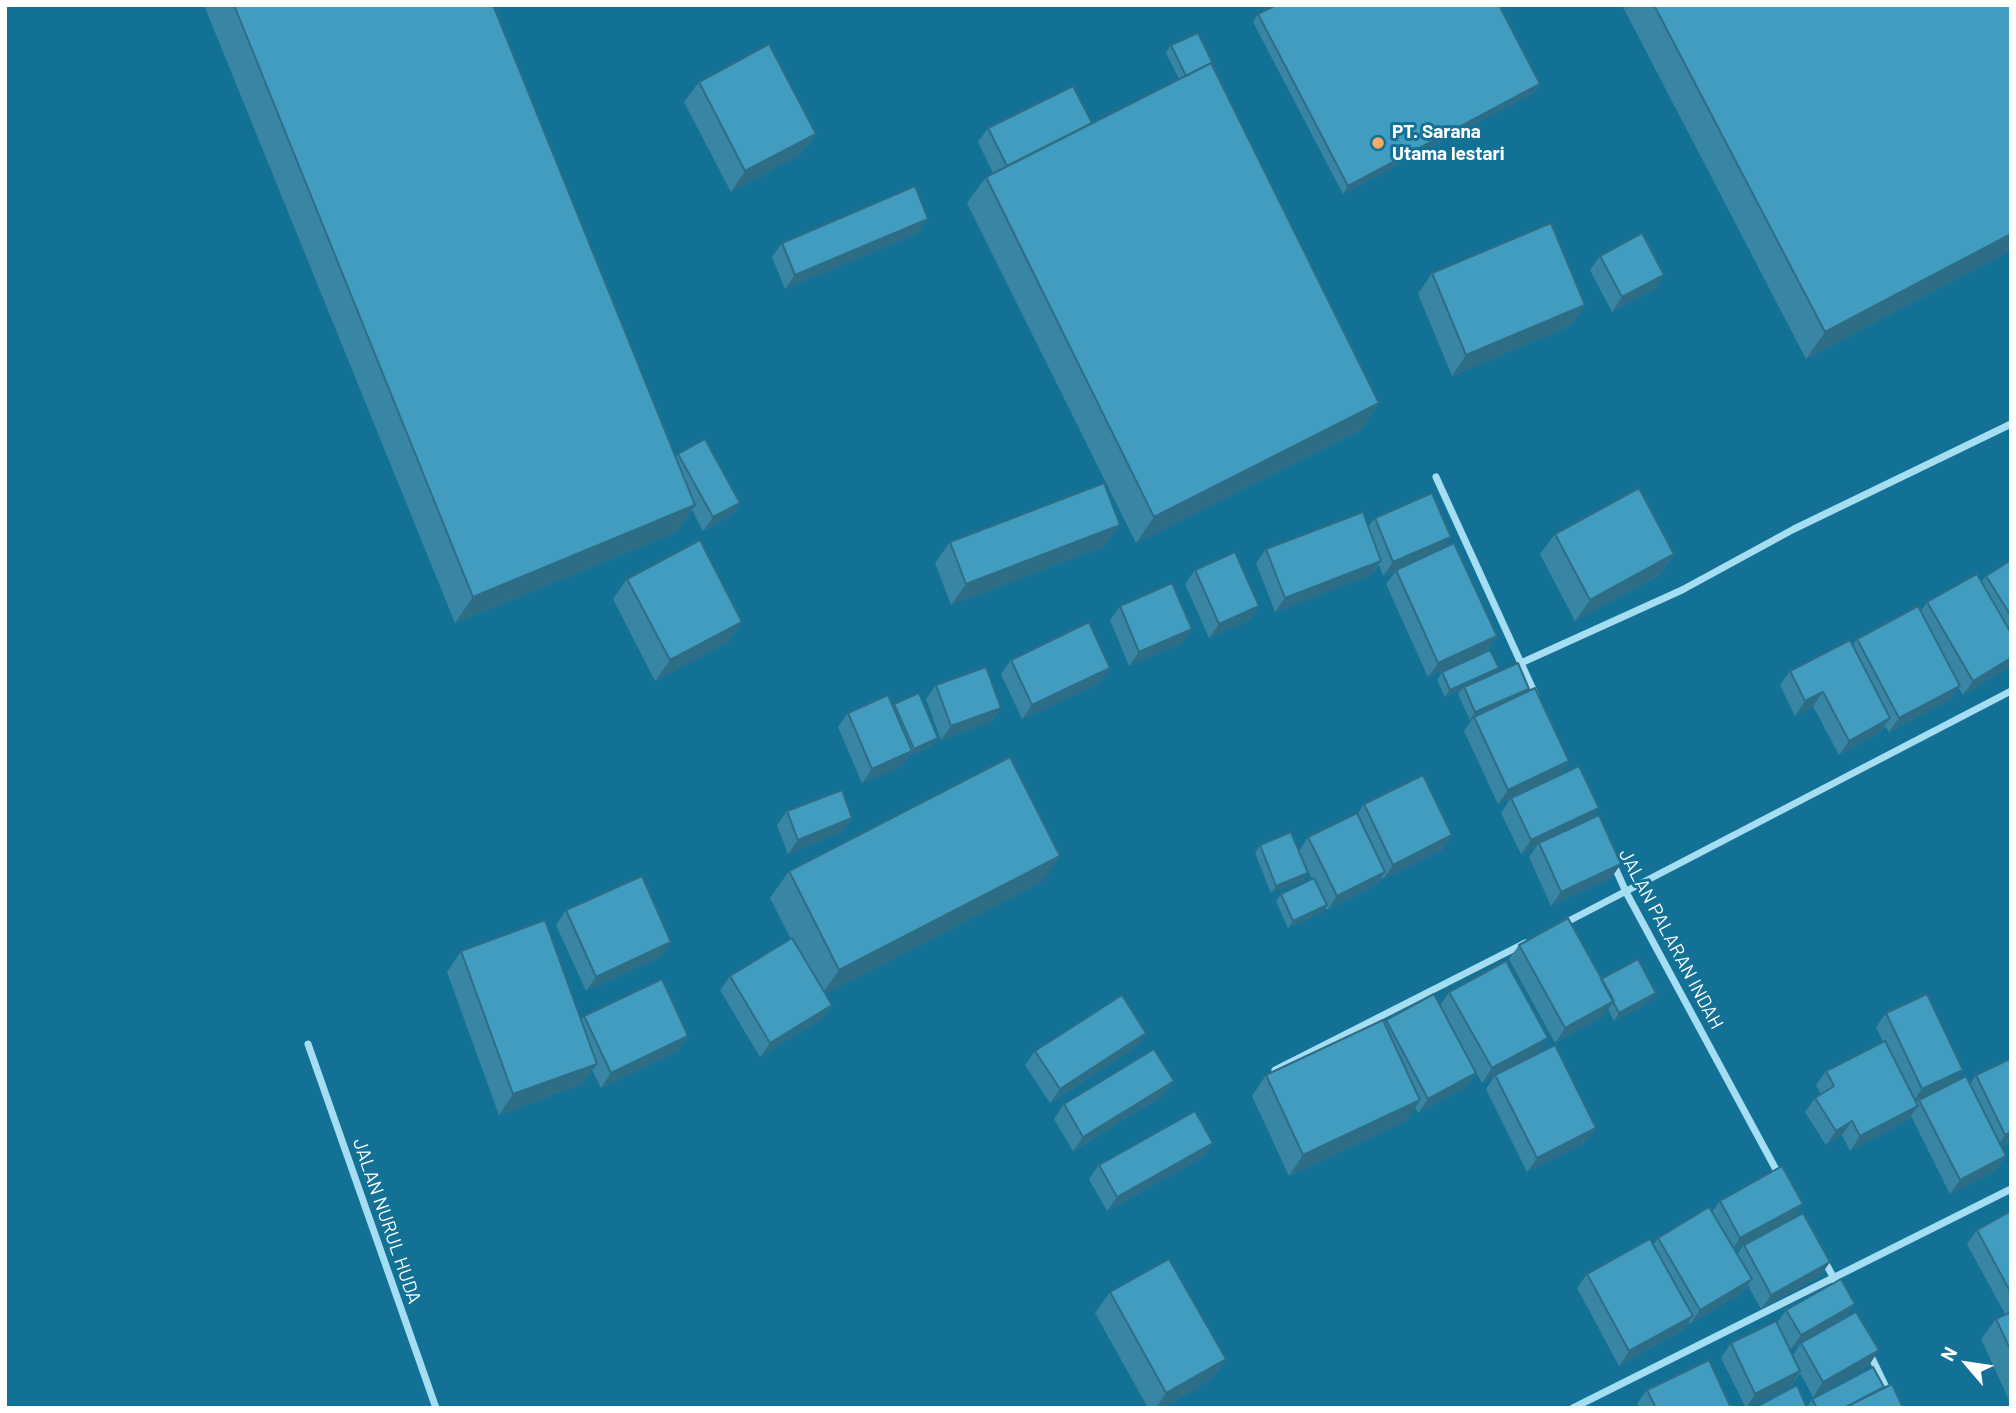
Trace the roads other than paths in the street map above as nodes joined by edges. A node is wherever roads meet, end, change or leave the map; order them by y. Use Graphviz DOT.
graph roads {
  1 [pos="2011,424"];
  2 [pos="1436,477"];
  3 [pos="1521,663"];
  4 [pos="2011,691"];
  5 [pos="1539,701"];
  6 [pos="1609,853"];
  7 [pos="1626,892"];
  8 [pos="1553,929"];
  9 [pos="1529,941"];
  10 [pos="308,1044"];
  11 [pos="1275,1070"];
  12 [pos="1784,1184"];
  13 [pos="2011,1189"];
  14 [pos="1821,1254"];
  15 [pos="1834,1278"];
  16 [pos="1845,1301"];
  17 [pos="1868,1349"];
  18 [pos="436,1408"];
  19 [pos="1573,1408"];
  20 [pos="1896,1408"];
  1 -- 3 [label="street"];
  2 -- 3 [label="street"];
  3 -- 5 [label="street"];
  4 -- 7 [label="street"];
  6 -- 7 [label="street, JALAN PALARAN INDAH"];
  7 -- 8 [label="street"];
  7 -- 12 [label="street, JALAN PALARAN INDAH"];
  9 -- 11 [label="street"];
  10 -- 18 [label="street, JALAN NURUL HUDA"];
  13 -- 15 [label="street"];
  14 -- 15 [label="street"];
  15 -- 16 [label="street"];
  15 -- 19 [label="street"];
  17 -- 20 [label="street"];
}
